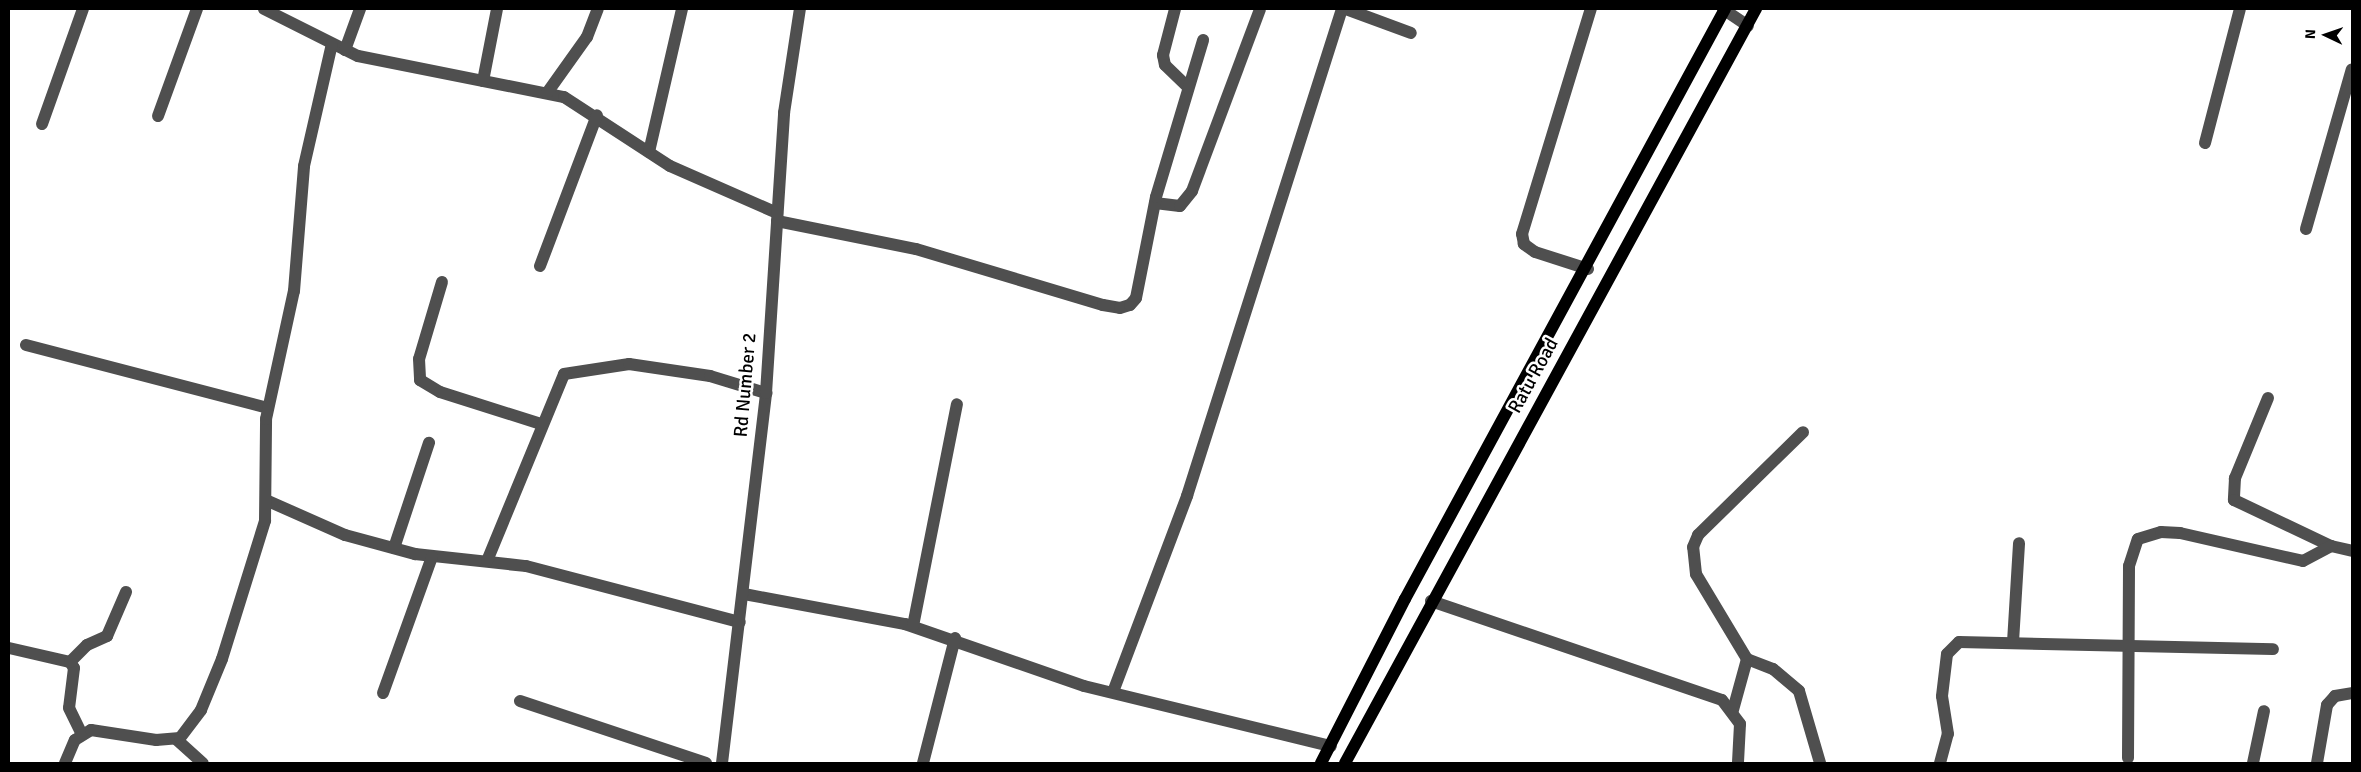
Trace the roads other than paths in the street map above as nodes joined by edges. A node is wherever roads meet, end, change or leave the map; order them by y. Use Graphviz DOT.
graph roads {
  1 [pos="83,9"];
  2 [pos="197,9"];
  3 [pos="360,9"];
  4 [pos="496,9"];
  5 [pos="598,9"];
  6 [pos="682,9"];
  7 [pos="800,9"];
  8 [pos="1174,9"];
  9 [pos="1260,9"];
  10 [pos="1344,9"];
  11 [pos="1591,9"];
  12 [pos="1724,9"];
  13 [pos="1756,9"];
  14 [pos="2240,9"];
  15 [pos="271,11"];
  16 [pos="1748,26"];
  17 [pos="1411,33"];
  18 [pos="1202,40"];
  19 [pos="332,44"];
  20 [pos="345,50"];
  21 [pos="2352,69"];
  22 [pos="483,81"];
  23 [pos="1188,87"];
  24 [pos="547,93"];
  25 [pos="597,115"];
  26 [pos="158,116"];
  27 [pos="42,124"];
  28 [pos="2205,143"];
  29 [pos="650,152"];
  30 [pos="1155,204"];
  31 [pos="777,217"];
  32 [pos="2306,230"];
  33 [pos="540,266"];
  34 [pos="1588,269"];
  35 [pos="442,282"];
  36 [pos="26,346"];
  37 [pos="766,393"];
  38 [pos="2268,398"];
  39 [pos="957,404"];
  40 [pos="268,408"];
  41 [pos="541,424"];
  42 [pos="1803,432"];
  43 [pos="428,443"];
  44 [pos="268,502"];
  45 [pos="2019,543"];
  46 [pos="2331,546"];
  47 [pos="394,548"];
  48 [pos="2352,551"];
  49 [pos="432,557"];
  50 [pos="487,561"];
  51 [pos="126,592"];
  52 [pos="744,594"];
  53 [pos="1431,602"];
  54 [pos="740,622"];
  55 [pos="912,626"];
  56 [pos="955,638"];
  57 [pos="2013,642"];
  58 [pos="2128,645"];
  59 [pos="9,648"];
  60 [pos="2273,649"];
  61 [pos="1747,659"];
  62 [pos="70,662"];
  63 [pos="1113,692"];
  64 [pos="383,693"];
  65 [pos="2352,693"];
  66 [pos="520,701"];
  67 [pos="1733,710"];
  68 [pos="2264,711"];
  69 [pos="81,733"];
  70 [pos="176,739"];
  71 [pos="1331,746"];
  72 [pos="2128,758"];
  73 [pos="65,763"];
  74 [pos="203,763"];
  75 [pos="706,763"];
  76 [pos="722,763"];
  77 [pos="923,763"];
  78 [pos="1322,763"];
  79 [pos="1346,763"];
  80 [pos="1738,763"];
  81 [pos="1820,763"];
  82 [pos="1940,763"];
  83 [pos="2253,763"];
  84 [pos="2317,763"];
  1 -- 27 [label="street"];
  2 -- 26 [label="street"];
  3 -- 20 [label="street"];
  4 -- 22 [label="street"];
  5 -- 24 [label="street"];
  6 -- 29 [label="street"];
  7 -- 31 [label="street, Rd Number 2"];
  8 -- 23 [label="street"];
  9 -- 30 [label="street"];
  10 -- 17 [label="street"];
  10 -- 63 [label="street"];
  11 -- 34 [label="street"];
  12 -- 16 [label="street"];
  12 -- 34 [label="main road, Ratu Road"];
  13 -- 16 [label="main road, Ratu Road"];
  14 -- 28 [label="street"];
  15 -- 19 [label="street"];
  16 -- 53 [label="main road, Ratu Road"];
  18 -- 23 [label="street"];
  19 -- 20 [label="street"];
  19 -- 40 [label="street"];
  20 -- 22 [label="street"];
  21 -- 32 [label="street"];
  22 -- 24 [label="street"];
  23 -- 30 [label="street"];
  24 -- 25 [label="street"];
  25 -- 29 [label="street"];
  25 -- 33 [label="street"];
  29 -- 31 [label="street"];
  30 -- 31 [label="street"];
  31 -- 37 [label="street, Rd Number 2"];
  34 -- 71 [label="main road, Ratu Road"];
  35 -- 41 [label="street"];
  36 -- 40 [label="street"];
  37 -- 41 [label="street"];
  37 -- 52 [label="street, Rd Number 2"];
  38 -- 46 [label="street"];
  39 -- 55 [label="street"];
  40 -- 44 [label="street"];
  41 -- 50 [label="street"];
  42 -- 61 [label="street"];
  43 -- 47 [label="street"];
  44 -- 47 [label="street"];
  44 -- 70 [label="street"];
  45 -- 57 [label="street"];
  46 -- 48 [label="street"];
  46 -- 58 [label="street"];
  47 -- 49 [label="street"];
  49 -- 50 [label="street"];
  49 -- 64 [label="street"];
  50 -- 54 [label="street"];
  51 -- 62 [label="street"];
  52 -- 54 [label="street, Rd Number 2"];
  52 -- 55 [label="street"];
  53 -- 67 [label="street"];
  53 -- 79 [label="main road, Ratu Road"];
  54 -- 76 [label="street, Rd Number 2"];
  55 -- 56 [label="street"];
  56 -- 63 [label="street"];
  56 -- 77 [label="street"];
  57 -- 58 [label="street"];
  57 -- 82 [label="street"];
  58 -- 60 [label="street"];
  58 -- 72 [label="street"];
  59 -- 62 [label="street"];
  61 -- 67 [label="street"];
  61 -- 81 [label="street"];
  62 -- 69 [label="street"];
  63 -- 71 [label="street"];
  65 -- 84 [label="street"];
  66 -- 75 [label="street"];
  67 -- 80 [label="street"];
  68 -- 83 [label="street"];
  69 -- 70 [label="street"];
  69 -- 73 [label="street"];
  70 -- 74 [label="street"];
  71 -- 78 [label="main road, Ratu Road"];
}
